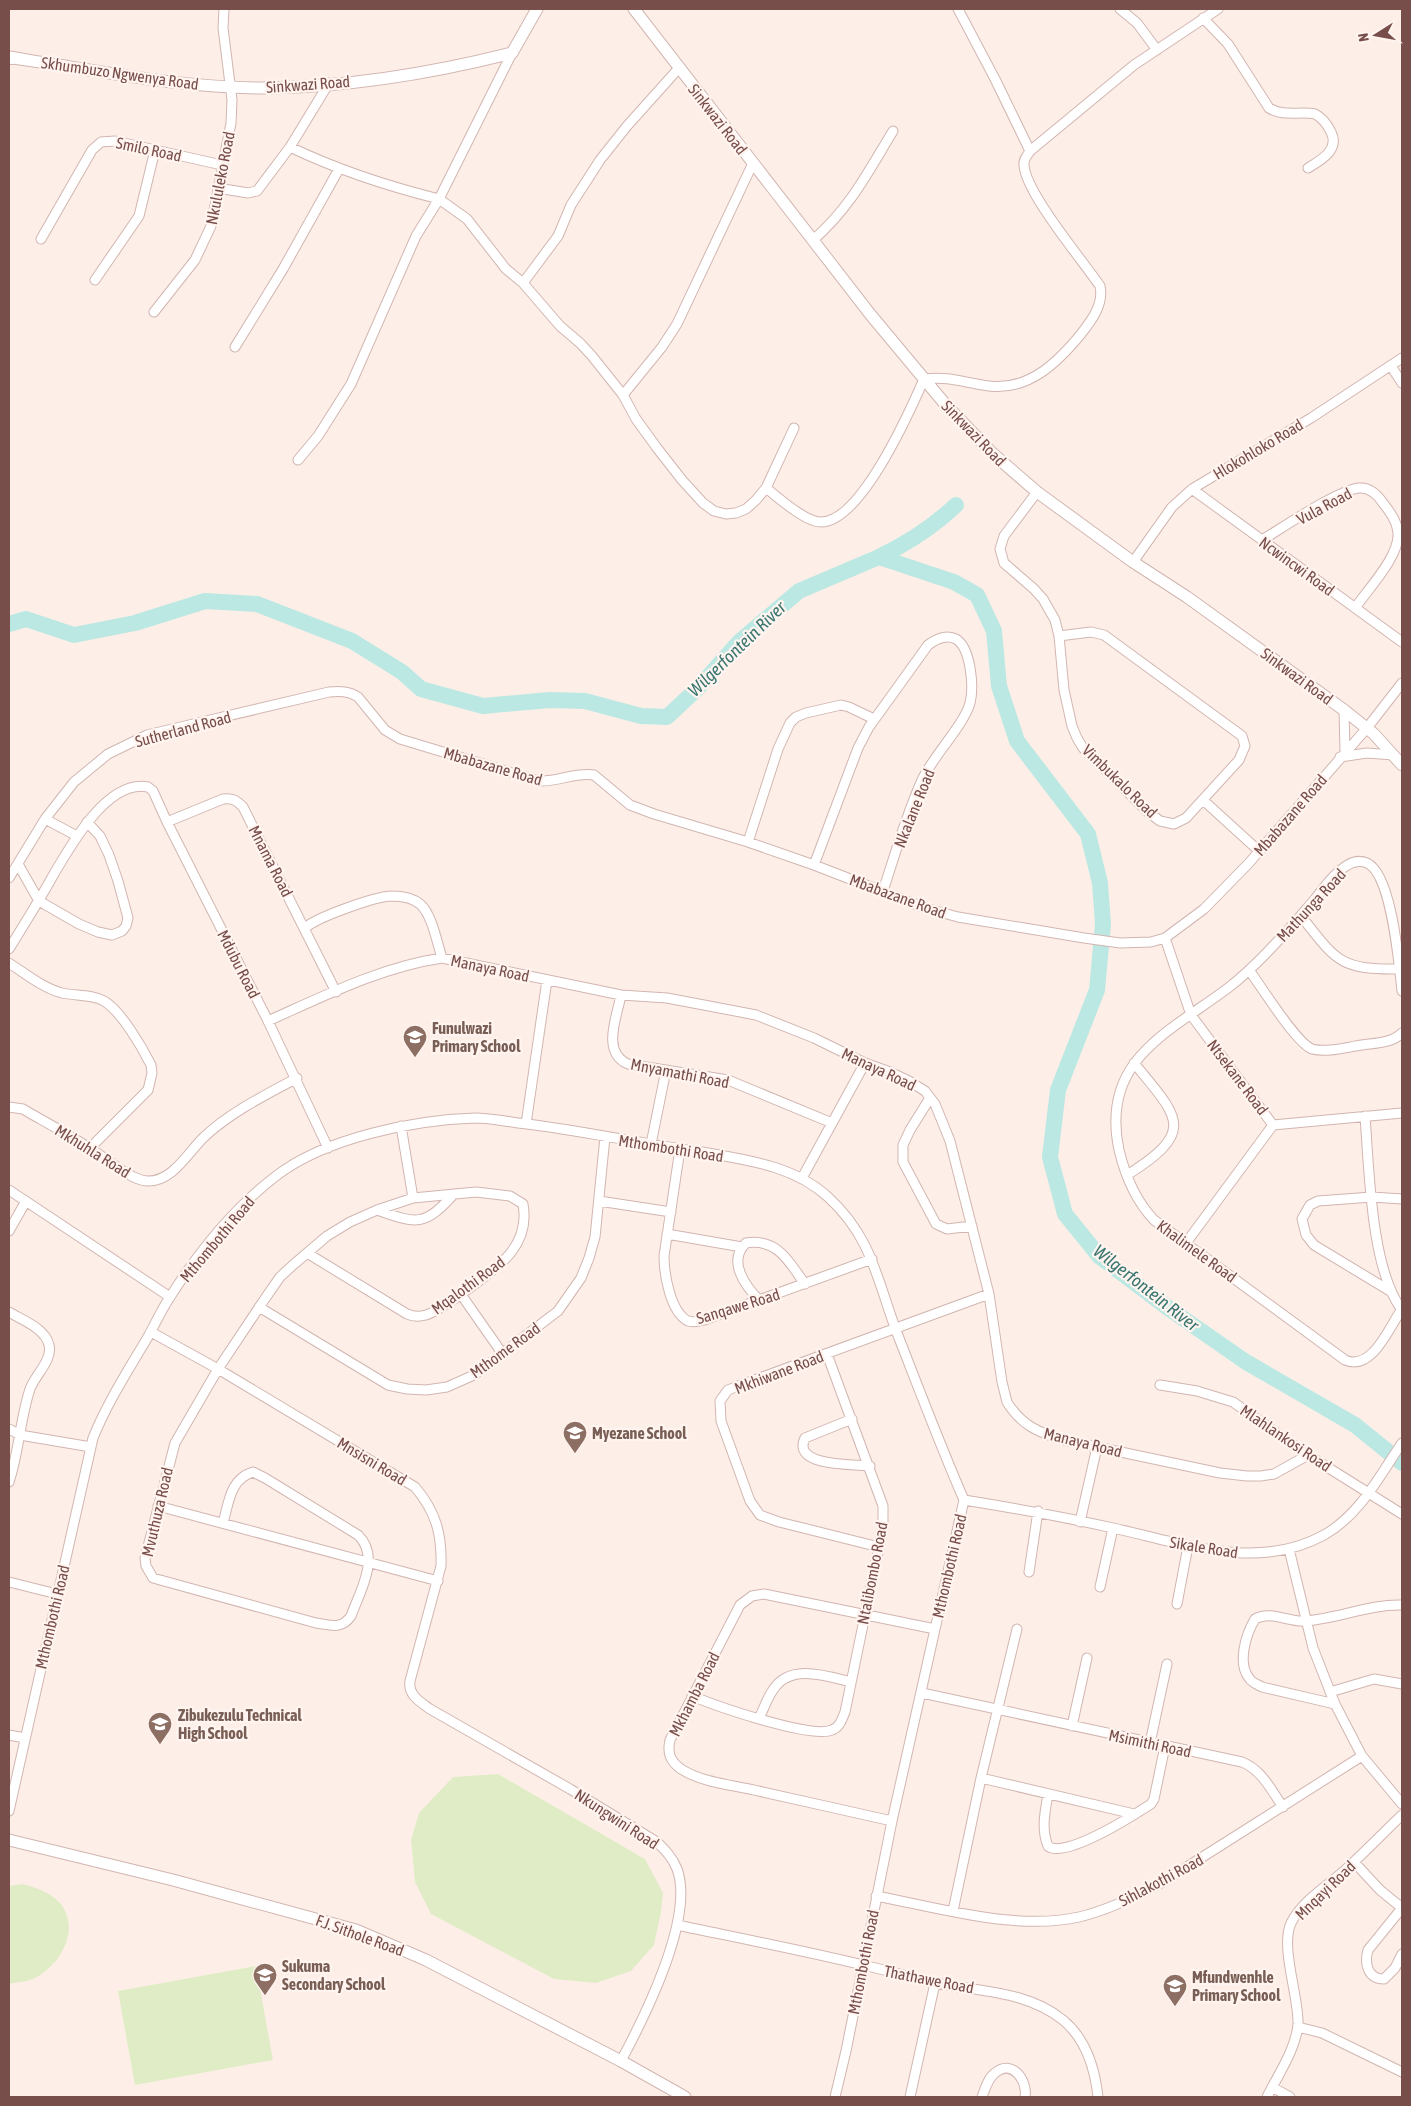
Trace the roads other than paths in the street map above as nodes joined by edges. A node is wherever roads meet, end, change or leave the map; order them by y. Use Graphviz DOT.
graph roads {
  1 [pos="224,9"];
  2 [pos="537,9"];
  3 [pos="634,9"];
  4 [pos="958,9"];
  5 [pos="1120,9"];
  6 [pos="1218,9"];
  7 [pos="1203,18"];
  8 [pos="1156,50"];
  9 [pos="512,52"];
  10 [pos="10,58"];
  11 [pos="679,68"];
  12 [pos="330,83"];
  13 [pos="231,86"];
  14 [pos="893,131"];
  15 [pos="290,147"];
  16 [pos="155,150"];
  17 [pos="1030,151"];
  18 [pos="752,163"];
  19 [pos="222,165"];
  20 [pos="339,168"];
  21 [pos="1308,168"];
  22 [pos="218,188"];
  23 [pos="439,198"];
  24 [pos="41,239"];
  25 [pos="813,240"];
  26 [pos="94,280"];
  27 [pos="523,284"];
  28 [pos="154,312"];
  29 [pos="235,347"];
  30 [pos="1402,358"];
  31 [pos="1391,366"];
  32 [pos="924,379"];
  33 [pos="1402,383"];
  34 [pos="623,396"];
  35 [pos="794,428"];
  36 [pos="298,460"];
  37 [pos="766,488"];
  38 [pos="1192,489"];
  39 [pos="1037,492"];
  40 [pos="1262,540"];
  41 [pos="1133,562"];
  42 [pos="1355,608"];
  43 [pos="1059,636"];
  44 [pos="1402,642"];
  45 [pos="1402,683"];
  46 [pos="329,692"];
  47 [pos="1344,710"];
  48 [pos="874,719"];
  49 [pos="1367,728"];
  50 [pos="1343,755"];
  51 [pos="1398,760"];
  52 [pos="1203,800"];
  53 [pos="45,819"];
  54 [pos="87,822"];
  55 [pos="167,822"];
  56 [pos="77,836"];
  57 [pos="748,842"];
  58 [pos="1259,851"];
  59 [pos="18,864"];
  60 [pos="814,865"];
  61 [pos="9,878"];
  62 [pos="883,891"];
  63 [pos="39,901"];
  64 [pos="1301,916"];
  65 [pos="305,928"];
  66 [pos="1165,938"];
  67 [pos="9,949"];
  68 [pos="442,958"];
  69 [pos="1400,958"];
  70 [pos="9,963"];
  71 [pos="1399,969"];
  72 [pos="1250,970"];
  73 [pos="546,980"];
  74 [pos="1402,991"];
  75 [pos="336,992"];
  76 [pos="621,995"];
  77 [pos="1191,1015"];
  78 [pos="268,1021"];
  79 [pos="1402,1033"];
  80 [pos="865,1063"];
  81 [pos="1134,1063"];
  82 [pos="666,1070"];
  83 [pos="297,1078"];
  84 [pos="930,1098"];
  85 [pos="9,1107"];
  86 [pos="1402,1113"];
  87 [pos="1365,1116"];
  88 [pos="832,1123"];
  89 [pos="526,1124"];
  90 [pos="1273,1125"];
  91 [pos="401,1126"];
  92 [pos="605,1137"];
  93 [pos="651,1144"];
  94 [pos="90,1148"];
  95 [pos="328,1148"];
  96 [pos="680,1149"];
  97 [pos="1126,1176"];
  98 [pos="802,1178"];
  99 [pos="9,1190"];
  100 [pos="454,1194"];
  101 [pos="412,1198"];
  102 [pos="1372,1198"];
  103 [pos="1402,1199"];
  104 [pos="26,1201"];
  105 [pos="599,1201"];
  106 [pos="377,1210"];
  107 [pos="670,1212"];
  108 [pos="972,1226"];
  109 [pos="9,1231"];
  110 [pos="667,1234"];
  111 [pos="1186,1243"];
  112 [pos="742,1248"];
  113 [pos="307,1253"];
  114 [pos="872,1259"];
  115 [pos="805,1284"];
  116 [pos="1390,1291"];
  117 [pos="460,1293"];
  118 [pos="988,1294"];
  119 [pos="170,1297"];
  120 [pos="760,1300"];
  121 [pos="259,1307"];
  122 [pos="1402,1310"];
  123 [pos="9,1312"];
  124 [pos="895,1327"];
  125 [pos="151,1332"];
  126 [pos="502,1353"];
  127 [pos="827,1354"];
  128 [pos="218,1369"];
  129 [pos="1160,1385"];
  130 [pos="852,1418"];
  131 [pos="9,1429"];
  132 [pos="20,1435"];
  133 [pos="1402,1443"];
  134 [pos="91,1447"];
  135 [pos="1097,1447"];
  136 [pos="1308,1455"];
  137 [pos="870,1466"];
  138 [pos="9,1482"];
  139 [pos="1370,1493"];
  140 [pos="964,1500"];
  141 [pos="158,1506"];
  142 [pos="1038,1511"];
  143 [pos="1402,1514"];
  144 [pos="1080,1522"];
  145 [pos="223,1523"];
  146 [pos="1113,1528"];
  147 [pos="1188,1546"];
  148 [pos="879,1547"];
  149 [pos="1289,1549"];
  150 [pos="370,1563"];
  151 [pos="1029,1572"];
  152 [pos="438,1581"];
  153 [pos="9,1582"];
  154 [pos="1100,1587"];
  155 [pos="57,1594"];
  156 [pos="1178,1604"];
  157 [pos="1402,1605"];
  158 [pos="864,1615"];
  159 [pos="1306,1621"];
  160 [pos="935,1629"];
  161 [pos="1017,1630"];
  162 [pos="1087,1658"];
  163 [pos="1167,1664"];
  164 [pos="410,1681"];
  165 [pos="851,1682"];
  166 [pos="1402,1684"];
  167 [pos="1330,1692"];
  168 [pos="922,1693"];
  169 [pos="692,1696"];
  170 [pos="1335,1704"];
  171 [pos="998,1710"];
  172 [pos="759,1718"];
  173 [pos="1072,1726"];
  174 [pos="9,1735"];
  175 [pos="25,1738"];
  176 [pos="1150,1743"];
  177 [pos="1165,1746"];
  178 [pos="1362,1756"];
  179 [pos="981,1778"];
  180 [pos="1048,1794"];
  181 [pos="1402,1804"];
  182 [pos="1283,1807"];
  183 [pos="9,1811"];
  184 [pos="1134,1814"];
  185 [pos="1402,1814"];
  186 [pos="892,1821"];
  187 [pos="9,1840"];
  188 [pos="1354,1862"];
  189 [pos="876,1896"];
  190 [pos="1402,1908"];
  191 [pos="953,1911"];
  192 [pos="677,1925"];
  193 [pos="1402,1954"];
  194 [pos="863,1965"];
  195 [pos="935,1983"];
  196 [pos="1298,2027"];
  197 [pos="621,2061"];
  198 [pos="1402,2072"];
  199 [pos="1272,2087"];
  200 [pos="685,2097"];
  201 [pos="835,2097"];
  202 [pos="910,2097"];
  203 [pos="982,2097"];
  204 [pos="1025,2097"];
  205 [pos="1098,2097"];
  206 [pos="1267,2097"];
  207 [pos="1290,2097"];
  1 -- 13 [label="street, Nkululeko Road"];
  2 -- 9 [label="street"];
  3 -- 11 [label="street, Sinkwazi Road"];
  4 -- 17 [label="street"];
  5 -- 8 [label="street"];
  6 -- 7 [label="street"];
  7 -- 8 [label="street"];
  7 -- 21 [label="street"];
  8 -- 17 [label="street"];
  9 -- 12 [label="street, Sinkwazi Road"];
  9 -- 23 [label="street"];
  10 -- 13 [label="street, Skhumbuzo Ngwenya Road"];
  11 -- 18 [label="street, Sinkwazi Road"];
  11 -- 27 [label="street"];
  12 -- 13 [label="street, Sinkwazi Road"];
  12 -- 15 [label="street"];
  13 -- 19 [label="street, Nkululeko Road"];
  14 -- 25 [label="street"];
  15 -- 20 [label="street"];
  15 -- 22 [label="street"];
  16 -- 19 [label="street, Smilo Road"];
  16 -- 24 [label="street, Smilo Road"];
  16 -- 26 [label="street"];
  17 -- 32 [label="street"];
  18 -- 25 [label="street, Sinkwazi Road"];
  18 -- 34 [label="street"];
  19 -- 22 [label="street, Nkululeko Road"];
  20 -- 23 [label="street"];
  20 -- 29 [label="street"];
  22 -- 28 [label="street, Nkululeko Road"];
  23 -- 27 [label="street"];
  23 -- 36 [label="street"];
  25 -- 32 [label="street, Sinkwazi Road"];
  27 -- 34 [label="street"];
  30 -- 31 [label="street, Hlokohloko Road"];
  31 -- 33 [label="street"];
  31 -- 38 [label="street, Hlokohloko Road"];
  32 -- 37 [label="street"];
  32 -- 39 [label="street, Sinkwazi Road"];
  34 -- 37 [label="street"];
  35 -- 37 [label="street"];
  38 -- 40 [label="street, Ncwincwi Road"];
  38 -- 41 [label="street, Hlokohloko Road"];
  39 -- 41 [label="street, Sinkwazi Road"];
  39 -- 43 [label="street, Vimbukalo Road"];
  40 -- 42 [label="street, Ncwincwi Road"];
  40 -- 42 [label="street, Vula Road"];
  41 -- 47 [label="street, Sinkwazi Road"];
  42 -- 44 [label="street, Ncwincwi Road"];
  43 -- 52 [label="street, Vimbukalo Road"];
  43 -- 52 [label="street, Vimbukalo Road"];
  45 -- 49 [label="street, Mbabazane Road"];
  46 -- 53 [label="street, Sutherland Road"];
  46 -- 57 [label="street, Mbabazane Road"];
  47 -- 49 [label="street, Sinkwazi Road"];
  47 -- 50 [label="street"];
  48 -- 57 [label="street"];
  48 -- 60 [label="street"];
  48 -- 62 [label="street, Nkalane Road"];
  49 -- 50 [label="street, Mbabazane Road"];
  49 -- 51 [label="street, Sinkwazi Road"];
  50 -- 51 [label="street"];
  50 -- 58 [label="street, Mbabazane Road"];
  52 -- 58 [label="street"];
  53 -- 56 [label="street"];
  53 -- 59 [label="street, Sutherland Road"];
  54 -- 55 [label="street, Mdubu Road"];
  54 -- 56 [label="street"];
  54 -- 63 [label="street"];
  55 -- 65 [label="street, Mnama Road"];
  55 -- 78 [label="street, Mdubu Road"];
  56 -- 63 [label="street"];
  57 -- 60 [label="street, Mbabazane Road"];
  58 -- 66 [label="street, Mbabazane Road"];
  59 -- 61 [label="street, Sutherland Road"];
  59 -- 63 [label="street"];
  60 -- 62 [label="street, Mbabazane Road"];
  62 -- 66 [label="street, Mbabazane Road"];
  63 -- 67 [label="street"];
  64 -- 69 [label="street, Mathunga Road"];
  64 -- 71 [label="street"];
  64 -- 72 [label="street, Mathunga Road"];
  65 -- 68 [label="street"];
  65 -- 75 [label="street, Mnama Road"];
  66 -- 77 [label="street, Ntsekane Road"];
  68 -- 73 [label="street, Manaya Road"];
  68 -- 75 [label="street, Manaya Road"];
  69 -- 71 [label="street, Mathunga Road"];
  70 -- 94 [label="street"];
  71 -- 74 [label="street, Mathunga Road"];
  72 -- 77 [label="street, Mathunga Road"];
  72 -- 79 [label="street"];
  73 -- 76 [label="street, Manaya Road"];
  73 -- 89 [label="street"];
  75 -- 78 [label="street, Manaya Road"];
  76 -- 80 [label="street, Manaya Road"];
  76 -- 82 [label="street, Mnyamathi Road"];
  77 -- 81 [label="street, Khalimele Road"];
  77 -- 90 [label="street, Ntsekane Road"];
  78 -- 83 [label="street, Mdubu Road"];
  80 -- 84 [label="street, Manaya Road"];
  80 -- 88 [label="street"];
  81 -- 97 [label="street, Khalimele Road"];
  81 -- 97 [label="street"];
  82 -- 88 [label="street, Mnyamathi Road"];
  82 -- 93 [label="street"];
  83 -- 94 [label="street, Mkhuhla Road"];
  83 -- 95 [label="street, Mdubu Road"];
  84 -- 108 [label="street, Manaya Road"];
  84 -- 108 [label="street"];
  85 -- 94 [label="street, Mkhuhla Road"];
  86 -- 87 [label="street, Ntsekane Road"];
  87 -- 90 [label="street, Ntsekane Road"];
  87 -- 102 [label="street"];
  88 -- 98 [label="street"];
  89 -- 91 [label="street, Mthombothi Road"];
  89 -- 92 [label="street, Mthombothi Road"];
  90 -- 111 [label="street"];
  91 -- 95 [label="street, Mthombothi Road"];
  91 -- 101 [label="street"];
  92 -- 93 [label="street, Mthombothi Road"];
  92 -- 105 [label="street, Mthome Road"];
  93 -- 96 [label="street, Mthombothi Road"];
  95 -- 119 [label="street, Mthombothi Road"];
  96 -- 98 [label="street, Mthombothi Road"];
  96 -- 107 [label="street, Sanqawe Road"];
  97 -- 111 [label="street, Khalimele Road"];
  98 -- 114 [label="street, Mthombothi Road"];
  99 -- 104 [label="street"];
  100 -- 101 [label="street, Mqalothi Road"];
  100 -- 106 [label="street"];
  100 -- 117 [label="street, Mqalothi Road"];
  101 -- 106 [label="street, Mqalothi Road"];
  102 -- 103 [label="street"];
  102 -- 116 [label="street"];
  102 -- 116 [label="street"];
  104 -- 109 [label="street"];
  104 -- 119 [label="street"];
  105 -- 107 [label="street"];
  105 -- 126 [label="street, Mthome Road"];
  106 -- 113 [label="street, Mqalothi Road"];
  107 -- 110 [label="street, Sanqawe Road"];
  108 -- 118 [label="street, Manaya Road"];
  110 -- 112 [label="street"];
  110 -- 120 [label="street, Sanqawe Road"];
  111 -- 122 [label="street, Khalimele Road"];
  112 -- 115 [label="street"];
  112 -- 120 [label="street"];
  113 -- 117 [label="street, Mqalothi Road"];
  113 -- 121 [label="street, Mvuthuza Road"];
  114 -- 115 [label="street, Sanqawe Road"];
  114 -- 124 [label="street, Mthombothi Road"];
  115 -- 120 [label="street, Sanqawe Road"];
  116 -- 122 [label="street"];
  117 -- 126 [label="street"];
  118 -- 124 [label="street, Mkhiwane Road"];
  118 -- 135 [label="street, Manaya Road"];
  119 -- 125 [label="street, Mthombothi Road"];
  121 -- 126 [label="street, Mthome Road"];
  121 -- 128 [label="street, Mvuthuza Road"];
  123 -- 132 [label="street"];
  124 -- 127 [label="street, Mkhiwane Road"];
  124 -- 140 [label="street, Mthombothi Road"];
  125 -- 128 [label="street, Mnsisni Road"];
  125 -- 134 [label="street, Mthombothi Road"];
  127 -- 130 [label="street, Ntalibombo Road"];
  127 -- 148 [label="street, Mkhiwane Road"];
  128 -- 141 [label="street, Mvuthuza Road"];
  128 -- 152 [label="street, Mnsisni Road"];
  129 -- 136 [label="street, Mlahlankosi Road"];
  130 -- 137 [label="street, Ntalibombo Road"];
  130 -- 137 [label="street"];
  131 -- 132 [label="street"];
  132 -- 134 [label="street"];
  132 -- 138 [label="street"];
  133 -- 139 [label="street, Sikale Road"];
  134 -- 155 [label="street, Mthombothi Road"];
  135 -- 136 [label="street, Manaya Road"];
  135 -- 144 [label="street"];
  136 -- 139 [label="street, Mlahlankosi Road"];
  137 -- 148 [label="street, Ntalibombo Road"];
  139 -- 143 [label="street, Mlahlankosi Road"];
  139 -- 149 [label="street, Sikale Road"];
  140 -- 142 [label="street, Sikale Road"];
  140 -- 160 [label="street, Mthombothi Road"];
  141 -- 145 [label="street"];
  141 -- 150 [label="street, Mvuthuza Road"];
  142 -- 144 [label="street, Sikale Road"];
  142 -- 151 [label="street"];
  144 -- 146 [label="street, Sikale Road"];
  145 -- 150 [label="street"];
  145 -- 150 [label="street"];
  146 -- 147 [label="street, Sikale Road"];
  146 -- 154 [label="street"];
  147 -- 149 [label="street, Sikale Road"];
  147 -- 156 [label="street"];
  148 -- 158 [label="street, Ntalibombo Road"];
  149 -- 159 [label="street"];
  150 -- 152 [label="street"];
  152 -- 164 [label="street, Mnsisni Road"];
  153 -- 155 [label="street"];
  155 -- 175 [label="street, Mthombothi Road"];
  157 -- 159 [label="street"];
  158 -- 160 [label="street, Mkhamba Road"];
  158 -- 165 [label="street, Ntalibombo Road"];
  158 -- 169 [label="street, Mkhamba Road"];
  159 -- 167 [label="street"];
  159 -- 170 [label="street"];
  160 -- 168 [label="street, Mthombothi Road"];
  161 -- 171 [label="street"];
  162 -- 173 [label="street"];
  163 -- 176 [label="street"];
  164 -- 192 [label="street, Nkungwini Road"];
  165 -- 172 [label="street"];
  165 -- 172 [label="street, Ntalibombo Road"];
  166 -- 167 [label="street"];
  167 -- 170 [label="street"];
  168 -- 171 [label="street, Msimithi Road"];
  168 -- 186 [label="street, Mthombothi Road"];
  169 -- 172 [label="street, Ntalibombo Road"];
  169 -- 186 [label="street, Mkhamba Road"];
  170 -- 178 [label="street"];
  171 -- 173 [label="street, Msimithi Road"];
  171 -- 179 [label="street"];
  173 -- 176 [label="street, Msimithi Road"];
  174 -- 175 [label="street"];
  175 -- 183 [label="street, Mthombothi Road"];
  176 -- 177 [label="street, Msimithi Road"];
  177 -- 182 [label="street, Msimithi Road"];
  177 -- 184 [label="street"];
  178 -- 181 [label="street"];
  178 -- 182 [label="street, Sihlakothi Road"];
  179 -- 180 [label="street"];
  179 -- 191 [label="street"];
  180 -- 184 [label="street"];
  180 -- 184 [label="street"];
  182 -- 191 [label="street, Sihlakothi Road"];
  185 -- 188 [label="street, Mnqayi Road"];
  186 -- 189 [label="street, Mthombothi Road"];
  187 -- 197 [label="street, F.J. Sithole Road"];
  188 -- 190 [label="street"];
  188 -- 196 [label="street, Mnqayi Road"];
  189 -- 191 [label="street, Sihlakothi Road"];
  189 -- 194 [label="street, Mthombothi Road"];
  190 -- 193 [label="street"];
  192 -- 194 [label="street, Thathawe Road"];
  192 -- 197 [label="street, Nkungwini Road"];
  194 -- 195 [label="street, Thathawe Road"];
  194 -- 201 [label="street, Mthombothi Road"];
  195 -- 202 [label="street"];
  195 -- 205 [label="street, Thathawe Road"];
  196 -- 198 [label="street"];
  196 -- 199 [label="street, Mnqayi Road"];
  197 -- 200 [label="street, F.J. Sithole Road"];
  199 -- 206 [label="street, Mnqayi Road"];
  199 -- 207 [label="street"];
  203 -- 204 [label="street"];
}
